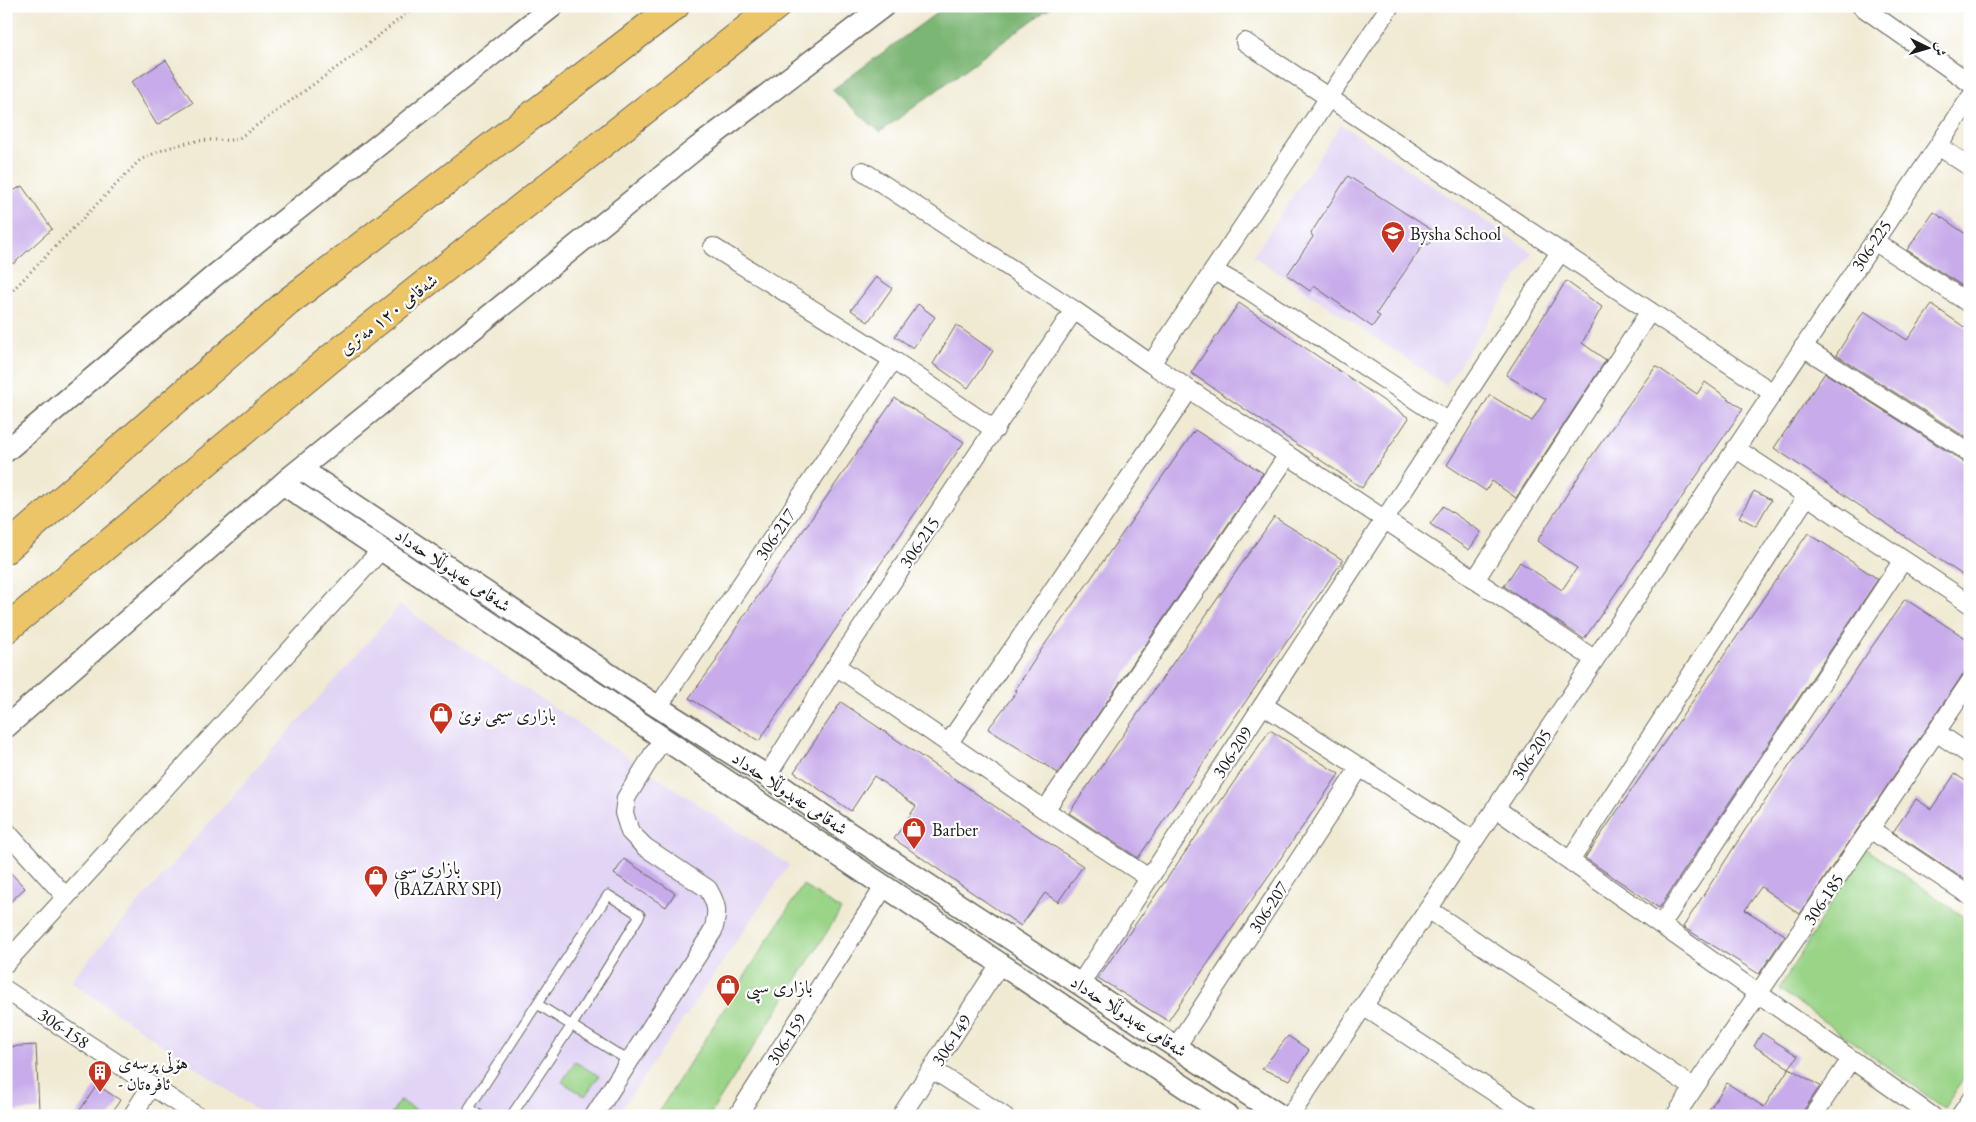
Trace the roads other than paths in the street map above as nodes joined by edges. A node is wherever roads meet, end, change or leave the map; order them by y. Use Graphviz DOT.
graph roads {
  1 [pos="553,6"];
  2 [pos="675,6"];
  3 [pos="776,6"];
  4 [pos="884,6"];
  5 [pos="1390,6"];
  6 [pos="1861,6"];
  7 [pos="1245,42"];
  8 [pos="1970,82"];
  9 [pos="1329,98"];
  10 [pos="1970,98"];
  11 [pos="1938,146"];
  12 [pos="1970,168"];
  13 [pos="863,171"];
  14 [pos="1874,241"];
  15 [pos="713,247"];
  16 [pos="1560,252"];
  17 [pos="1214,270"];
  18 [pos="1970,304"];
  19 [pos="1074,310"];
  20 [pos="1650,311"];
  21 [pos="1803,346"];
  22 [pos="893,360"];
  23 [pos="1151,364"];
  24 [pos="1189,390"];
  25 [pos="1773,393"];
  26 [pos="1449,422"];
  27 [pos="995,430"];
  28 [pos="1735,448"];
  29 [pos="6,452"];
  30 [pos="1970,453"];
  31 [pos="1288,455"];
  32 [pos="301,469"];
  33 [pos="283,484"];
  34 [pos="1807,496"];
  35 [pos="1385,520"];
  36 [pos="6,549"];
  37 [pos="381,550"];
  38 [pos="1903,560"];
  39 [pos="1475,580"];
  40 [pos="1970,604"];
  41 [pos="6,629"];
  42 [pos="1594,659"];
  43 [pos="836,666"];
  44 [pos="1970,682"];
  45 [pos="1263,705"];
  46 [pos="658,707"];
  47 [pos="6,727"];
  48 [pos="1936,732"];
  49 [pos="663,738"];
  50 [pos="948,744"];
  51 [pos="1970,755"];
  52 [pos="1360,767"];
  53 [pos="767,776"];
  54 [pos="1495,808"];
  55 [pos="1045,810"];
  56 [pos="1870,828"];
  57 [pos="843,829"];
  58 [pos="6,831"];
  59 [pos="1473,840"];
  60 [pos="829,849"];
  61 [pos="1570,861"];
  62 [pos="1149,878"];
  63 [pos="884,887"];
  64 [pos="1970,896"];
  65 [pos="66,897"];
  66 [pos="1428,908"];
  67 [pos="1661,925"];
  68 [pos="6,963"];
  69 [pos="1000,964"];
  70 [pos="1080,984"];
  71 [pos="6,990"];
  72 [pos="1758,994"];
  73 [pos="537,1004"];
  74 [pos="1363,1006"];
  75 [pos="572,1025"];
  76 [pos="1176,1047"];
  77 [pos="1851,1059"];
  78 [pos="629,1061"];
  79 [pos="932,1069"];
  80 [pos="151,1086"];
  81 [pos="1694,1088"];
  82 [pos="1970,1100"];
  83 [pos="132,1116"];
  84 [pos="197,1116"];
  85 [pos="481,1116"];
  86 [pos="511,1116"];
  87 [pos="594,1116"];
  88 [pos="737,1116"];
  89 [pos="901,1116"];
  90 [pos="1004,1116"];
  91 [pos="1228,1116"];
  92 [pos="1281,1116"];
  93 [pos="1290,1116"];
  94 [pos="1530,1116"];
  95 [pos="1676,1116"];
  96 [pos="1813,1116"];
  97 [pos="1932,1116"];
  98 [pos="1960,1116"];
  1 -- 29 [label="street"];
  2 -- 36 [label="highway"];
  3 -- 41 [label="highway, شەقامی ١٢٠ مەتری"];
  4 -- 32 [label="street"];
  5 -- 9 [label="street"];
  6 -- 8 [label="street"];
  7 -- 9 [label="street"];
  9 -- 16 [label="street"];
  9 -- 17 [label="street"];
  10 -- 11 [label="street, 306-225"];
  11 -- 12 [label="street"];
  11 -- 14 [label="street, 306-225"];
  13 -- 19 [label="street"];
  14 -- 18 [label="street"];
  14 -- 21 [label="street, 306-225"];
  15 -- 22 [label="street"];
  16 -- 20 [label="street"];
  16 -- 26 [label="street, 306-209"];
  17 -- 23 [label="street"];
  17 -- 26 [label="street"];
  19 -- 23 [label="street"];
  19 -- 27 [label="street, 306-215"];
  20 -- 25 [label="street"];
  20 -- 39 [label="street"];
  21 -- 25 [label="street, 306-225"];
  21 -- 30 [label="street"];
  22 -- 27 [label="street"];
  22 -- 46 [label="street, 306-217"];
  23 -- 24 [label="street"];
  24 -- 31 [label="street"];
  24 -- 50 [label="street"];
  25 -- 28 [label="street, 306-205"];
  26 -- 35 [label="street, 306-209"];
  27 -- 43 [label="street, 306-215"];
  28 -- 34 [label="street"];
  28 -- 42 [label="street, 306-205"];
  31 -- 35 [label="street"];
  31 -- 55 [label="street"];
  32 -- 33 [label="street"];
  32 -- 46 [label="street, شەقامی عەبدوڵڵا حەداد"];
  33 -- 37 [label="street, شەقامی عەبدوڵڵا حەداد"];
  33 -- 47 [label="street"];
  34 -- 38 [label="street"];
  34 -- 61 [label="street"];
  35 -- 39 [label="street"];
  35 -- 45 [label="street, 306-209"];
  37 -- 49 [label="street, شەقامی عەبدوڵڵا حەداد"];
  37 -- 65 [label="street"];
  38 -- 40 [label="street"];
  38 -- 67 [label="street"];
  39 -- 42 [label="street"];
  42 -- 54 [label="street, 306-205"];
  43 -- 50 [label="street"];
  43 -- 53 [label="street, 306-215"];
  44 -- 48 [label="street, 306-185"];
  45 -- 52 [label="street"];
  45 -- 62 [label="street, 306-209"];
  46 -- 53 [label="street, شەقامی عەبدوڵڵا حەداد"];
  48 -- 51 [label="street"];
  48 -- 56 [label="street, 306-185"];
  49 -- 60 [label="street, شەقامی عەبدوڵڵا حەداد"];
  49 -- 78 [label="street"];
  50 -- 55 [label="street"];
  52 -- 59 [label="street"];
  52 -- 76 [label="street, 306-207"];
  53 -- 57 [label="street, شەقامی عەبدوڵڵا حەداد"];
  54 -- 59 [label="street, 306-205"];
  54 -- 61 [label="street"];
  55 -- 62 [label="street"];
  56 -- 64 [label="street"];
  56 -- 72 [label="street, 306-185"];
  57 -- 60 [label="street"];
  57 -- 70 [label="street, شەقامی عەبدوڵڵا حەداد"];
  58 -- 65 [label="street"];
  59 -- 66 [label="street, 306-205"];
  60 -- 63 [label="street, شەقامی عەبدوڵڵا حەداد"];
  61 -- 67 [label="street"];
  62 -- 70 [label="street, 306-209"];
  63 -- 69 [label="street, شەقامی عەبدوڵڵا حەداد"];
  63 -- 88 [label="street, 306-159"];
  65 -- 68 [label="street"];
  66 -- 74 [label="street, 306-205"];
  66 -- 81 [label="street"];
  67 -- 72 [label="street"];
  69 -- 79 [label="street, 306-149"];
  69 -- 91 [label="street, شەقامی عەبدوڵڵا حەداد"];
  70 -- 76 [label="street, شەقامی عەبدوڵڵا حەداد"];
  71 -- 80 [label="street, 306-158"];
  72 -- 77 [label="street"];
  72 -- 81 [label="street, 306-185"];
  73 -- 75 [label="lane"];
  73 -- 75 [label="lane"];
  73 -- 85 [label="lane"];
  74 -- 93 [label="street, 306-205"];
  74 -- 94 [label="street"];
  75 -- 78 [label="lane"];
  75 -- 86 [label="lane"];
  76 -- 92 [label="street, شەقامی عەبدوڵڵا حەداد"];
  77 -- 96 [label="street"];
  77 -- 97 [label="street"];
  78 -- 87 [label="street"];
  79 -- 89 [label="street, 306-149"];
  79 -- 90 [label="street"];
  80 -- 83 [label="street"];
  80 -- 84 [label="street, 306-158"];
  81 -- 95 [label="street, 306-185"];
  82 -- 98 [label="street"];
}
